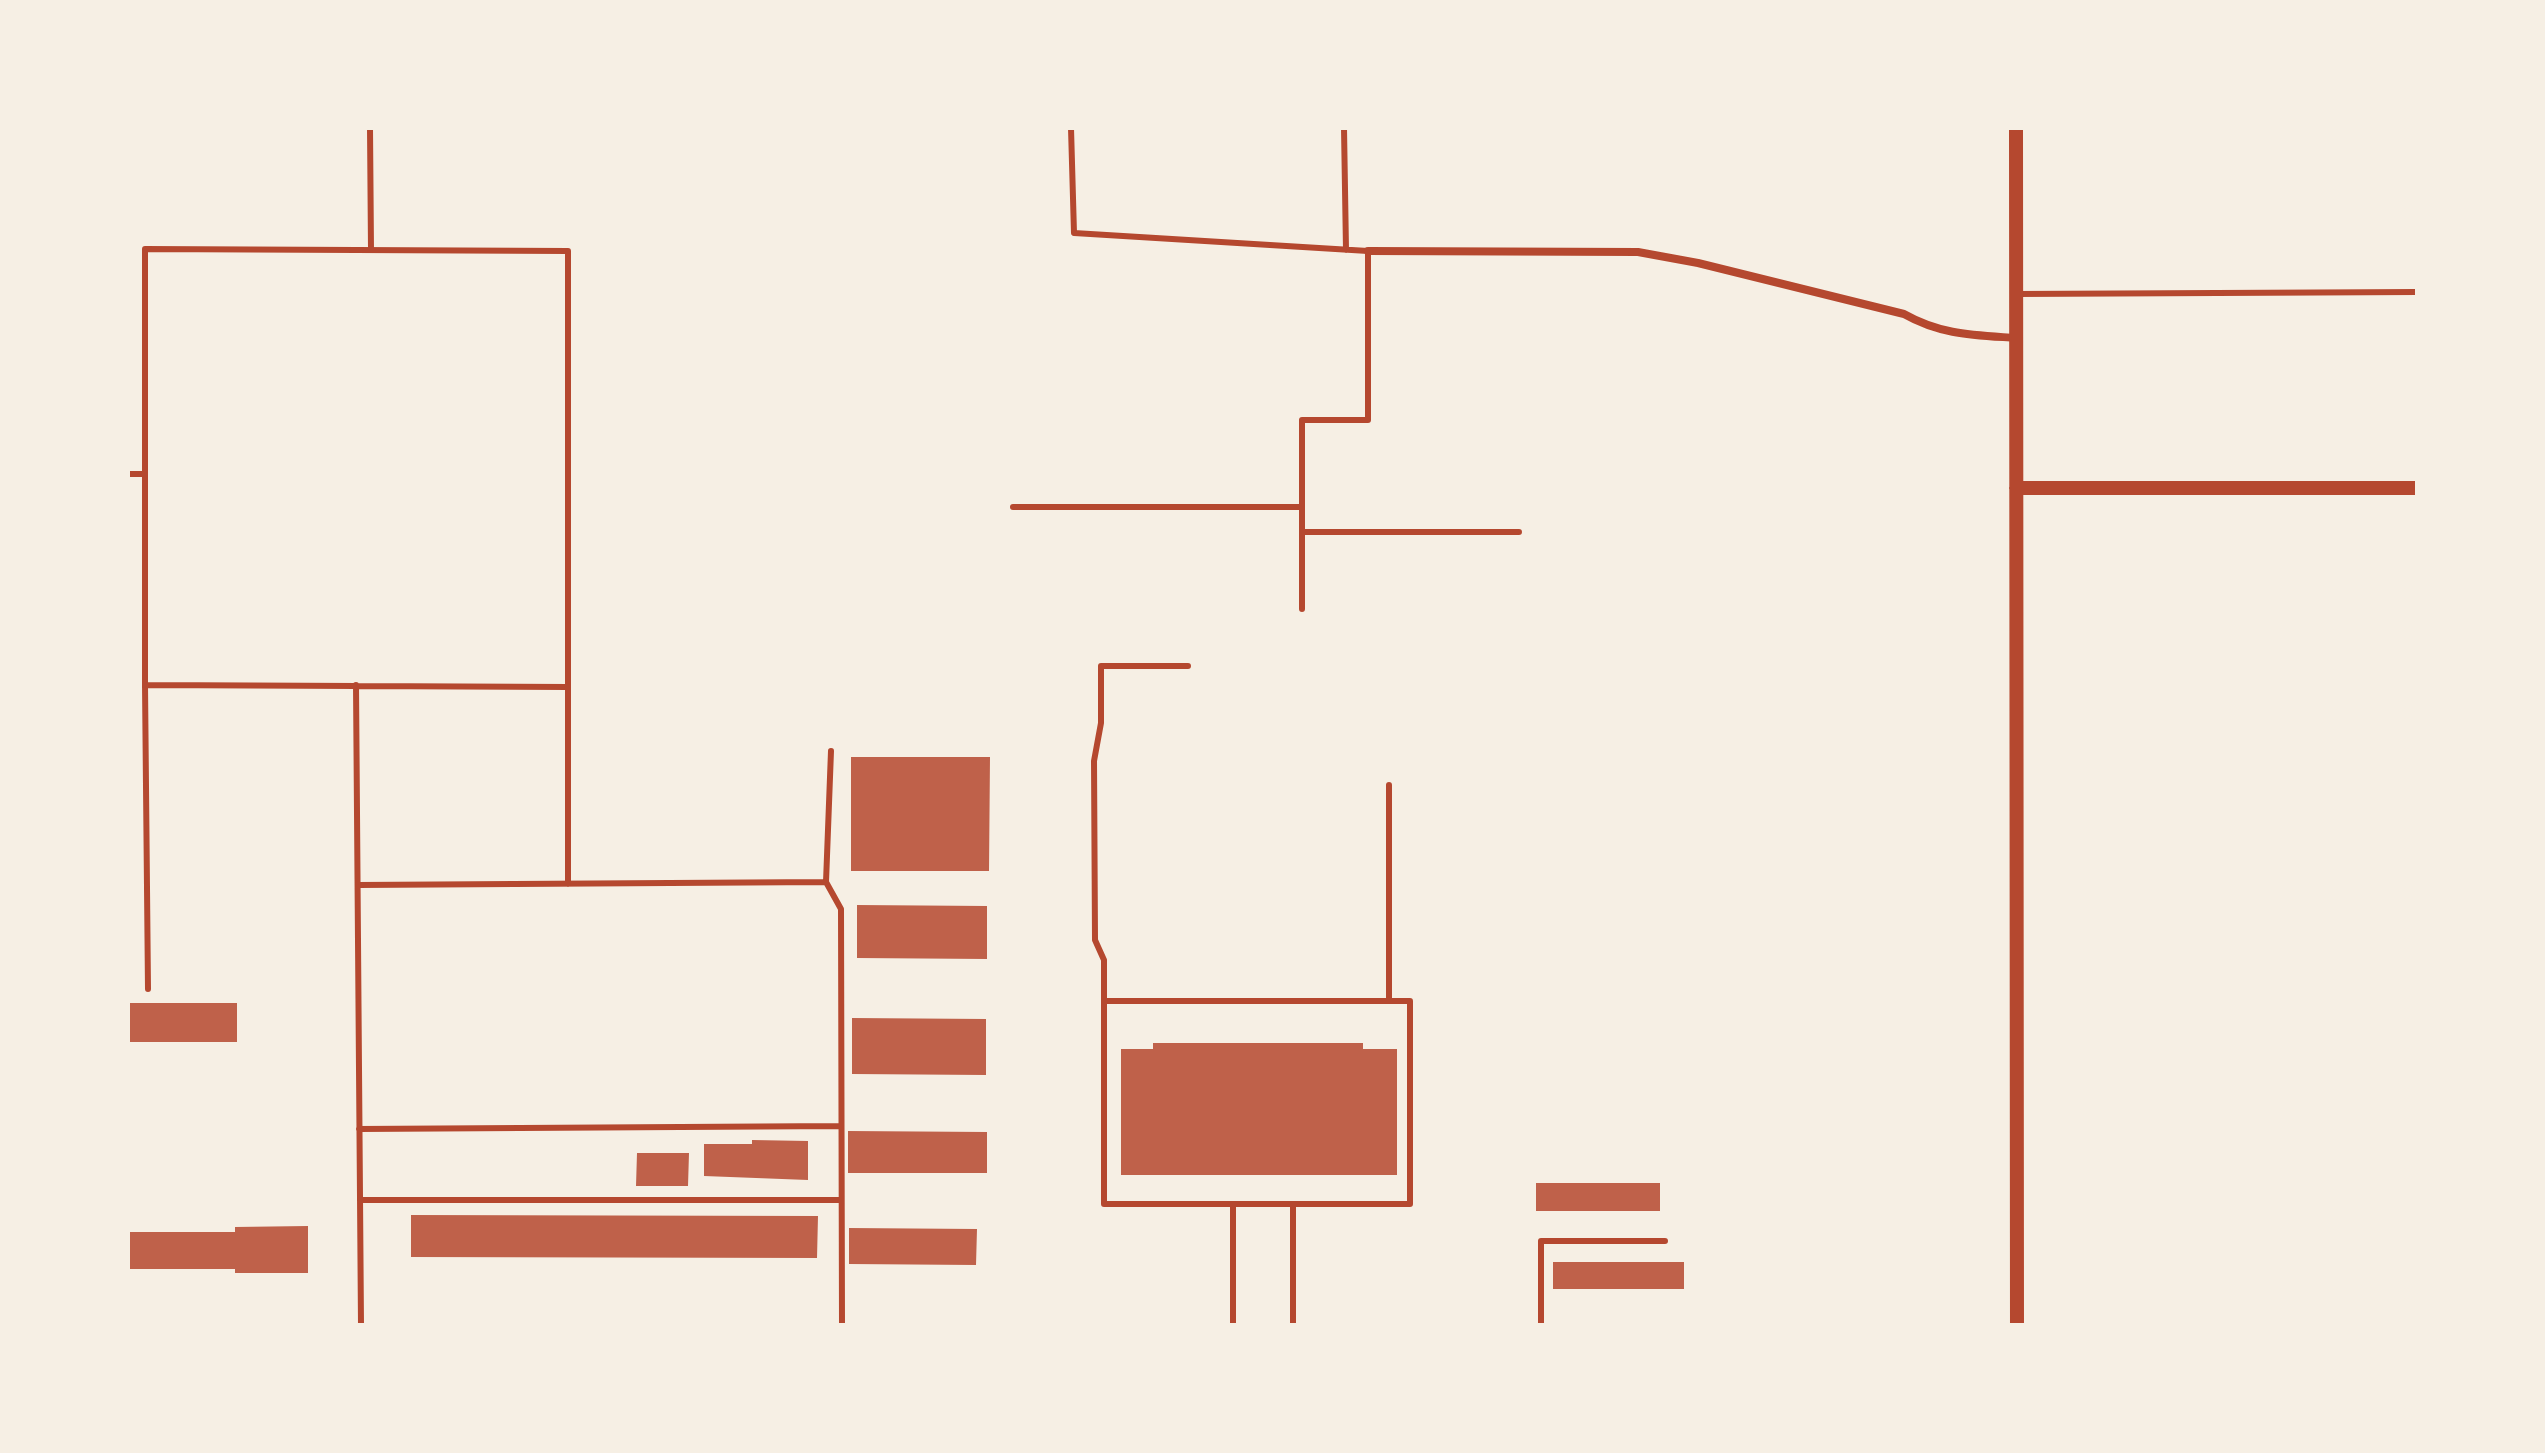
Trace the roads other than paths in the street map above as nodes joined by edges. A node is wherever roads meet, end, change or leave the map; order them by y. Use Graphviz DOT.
graph roads {
  1 [pos="370,128"];
  2 [pos="1071,128"];
  3 [pos="1344,128"];
  4 [pos="2016,128"];
  5 [pos="371,250"];
  6 [pos="1346,250"];
  7 [pos="1368,251"];
  8 [pos="2417,292"];
  9 [pos="2016,294"];
  10 [pos="2016,338"];
  11 [pos="128,474"];
  12 [pos="145,474"];
  13 [pos="2016,488"];
  14 [pos="2417,488"];
  15 [pos="1013,507"];
  16 [pos="1302,507"];
  17 [pos="1302,532"];
  18 [pos="1519,532"];
  19 [pos="1302,609"];
  20 [pos="1188,666"];
  21 [pos="145,685"];
  22 [pos="356,685"];
  23 [pos="568,687"];
  24 [pos="831,751"];
  25 [pos="1389,785"];
  26 [pos="826,882"];
  27 [pos="568,884"];
  28 [pos="358,885"];
  29 [pos="148,989"];
  30 [pos="1104,1001"];
  31 [pos="1389,1001"];
  32 [pos="841,1126"];
  33 [pos="359,1129"];
  34 [pos="360,1200"];
  35 [pos="841,1200"];
  36 [pos="1233,1204"];
  37 [pos="1293,1204"];
  38 [pos="1665,1241"];
  39 [pos="361,1325"];
  40 [pos="842,1325"];
  41 [pos="1233,1325"];
  42 [pos="1293,1325"];
  43 [pos="1541,1325"];
  44 [pos="2017,1325"];
  1 -- 5 [label="lane"];
  2 -- 6 [label="lane"];
  3 -- 6 [label="lane"];
  4 -- 9 [label="street"];
  5 -- 12 [label="lane"];
  5 -- 23 [label="lane"];
  6 -- 7 [label="lane"];
  7 -- 10 [label="street"];
  7 -- 16 [label="lane"];
  8 -- 9 [label="lane"];
  9 -- 10 [label="street"];
  10 -- 13 [label="street"];
  11 -- 12 [label="lane"];
  12 -- 21 [label="lane"];
  13 -- 14 [label="street"];
  13 -- 44 [label="street"];
  15 -- 16 [label="lane"];
  16 -- 17 [label="lane"];
  17 -- 18 [label="lane"];
  17 -- 19 [label="lane"];
  20 -- 30 [label="lane"];
  21 -- 22 [label="lane"];
  21 -- 29 [label="lane"];
  22 -- 23 [label="lane"];
  22 -- 28 [label="lane"];
  23 -- 27 [label="lane"];
  24 -- 26 [label="lane"];
  25 -- 31 [label="lane"];
  26 -- 27 [label="lane"];
  26 -- 32 [label="lane"];
  27 -- 28 [label="lane"];
  28 -- 33 [label="lane"];
  30 -- 31 [label="lane"];
  30 -- 36 [label="lane"];
  31 -- 37 [label="lane"];
  32 -- 33 [label="lane"];
  32 -- 35 [label="lane"];
  33 -- 34 [label="lane"];
  34 -- 35 [label="lane"];
  34 -- 39 [label="lane"];
  35 -- 40 [label="lane"];
  36 -- 37 [label="lane"];
  36 -- 41 [label="lane"];
  37 -- 42 [label="lane"];
  38 -- 43 [label="lane"];
}
